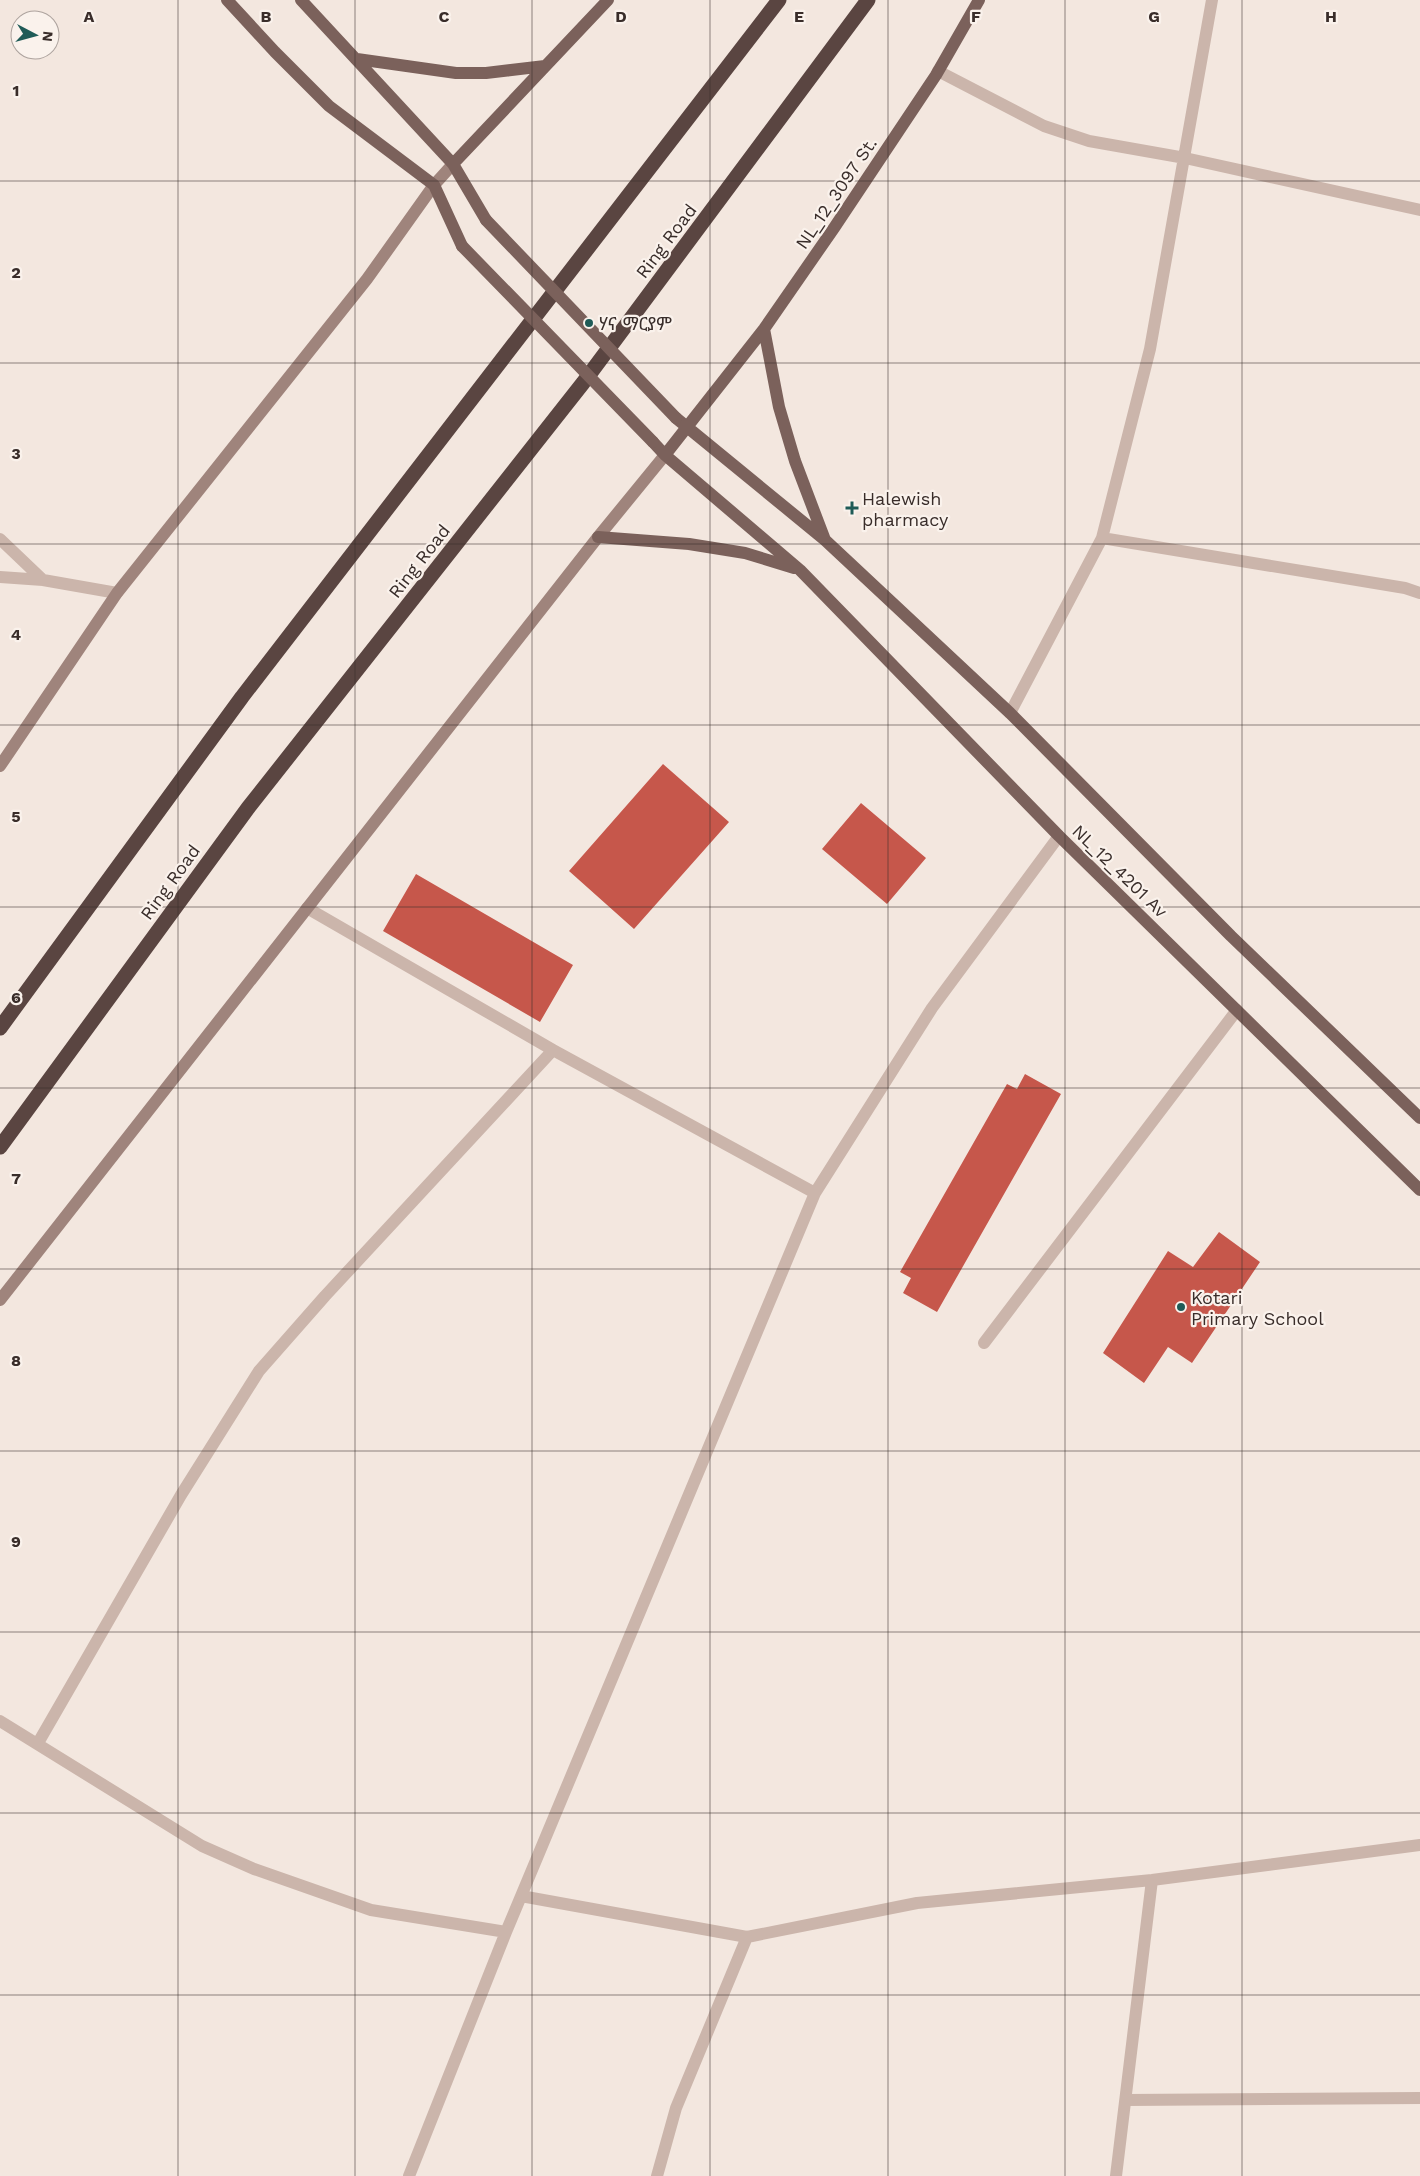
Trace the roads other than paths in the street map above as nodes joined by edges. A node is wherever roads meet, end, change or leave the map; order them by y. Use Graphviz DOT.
graph roads {
  1 [pos="227,0"];
  2 [pos="301,0"];
  3 [pos="608,0"];
  4 [pos="779,0"];
  5 [pos="868,0"];
  6 [pos="979,0"];
  7 [pos="1212,0"];
  8 [pos="357,59"];
  9 [pos="545,66"];
  10 [pos="937,73"];
  11 [pos="1185,158"];
  12 [pos="453,164"];
  13 [pos="434,185"];
  14 [pos="1420,210"];
  15 [pos="764,329"];
  16 [pos="687,427"];
  17 [pos="665,455"];
  18 [pos="598,537"];
  19 [pos="1102,538"];
  20 [pos="0,539"];
  21 [pos="824,540"];
  22 [pos="800,570"];
  23 [pos="0,577"];
  24 [pos="43,580"];
  25 [pos="117,593"];
  26 [pos="1420,593"];
  27 [pos="1010,713"];
  28 [pos="0,766"];
  29 [pos="1059,836"];
  30 [pos="307,908"];
  31 [pos="1237,1010"];
  32 [pos="0,1028"];
  33 [pos="553,1050"];
  34 [pos="1420,1118"];
  35 [pos="0,1147"];
  36 [pos="1420,1190"];
  37 [pos="815,1193"];
  38 [pos="0,1300"];
  39 [pos="984,1343"];
  40 [pos="0,1721"];
  41 [pos="38,1743"];
  42 [pos="1420,1845"];
  43 [pos="1152,1880"];
  44 [pos="521,1896"];
  45 [pos="506,1932"];
  46 [pos="747,1937"];
  47 [pos="1420,2098"];
  48 [pos="1126,2100"];
  49 [pos="409,2176"];
  50 [pos="657,2176"];
  51 [pos="1116,2176"];
  1 -- 13 [label="main road"];
  2 -- 8 [label="main road, NL_12_4201 Av"];
  3 -- 9 [label="main road"];
  4 -- 32 [label="highway"];
  5 -- 35 [label="highway, Ring Road"];
  6 -- 10 [label="main road, NL_12_3097 St."];
  7 -- 11 [label="street"];
  8 -- 9 [label="main road"];
  8 -- 12 [label="main road, NL_12_4201 Av"];
  9 -- 12 [label="main road"];
  10 -- 11 [label="street"];
  10 -- 15 [label="main road, NL_12_3097 St."];
  11 -- 14 [label="street"];
  11 -- 19 [label="street"];
  12 -- 13 [label="street"];
  12 -- 16 [label="main road, NL_12_4201 Av, bridge"];
  13 -- 17 [label="main road, NL_12_4201 Av, bridge"];
  13 -- 25 [label="street"];
  15 -- 16 [label="main road, NL_12_3097 St."];
  15 -- 21 [label="main road"];
  16 -- 17 [label="main road, NL_12_3097 St."];
  16 -- 21 [label="main road, NL_12_4201 Av"];
  17 -- 18 [label="street"];
  17 -- 22 [label="main road, NL_12_4201 Av"];
  18 -- 22 [label="main road"];
  18 -- 30 [label="street"];
  19 -- 26 [label="street"];
  19 -- 27 [label="street"];
  20 -- 24 [label="street"];
  21 -- 27 [label="main road, NL_12_4201 Av"];
  22 -- 29 [label="main road, NL_12_4201 Av"];
  23 -- 24 [label="street"];
  24 -- 25 [label="street"];
  25 -- 28 [label="street"];
  27 -- 34 [label="main road, NL_12_4201 Av"];
  29 -- 31 [label="main road, NL_12_4201 Av"];
  29 -- 37 [label="street"];
  30 -- 33 [label="street"];
  30 -- 38 [label="street"];
  31 -- 36 [label="main road, NL_12_4201 Av"];
  31 -- 39 [label="street"];
  33 -- 37 [label="street"];
  33 -- 41 [label="street"];
  37 -- 44 [label="street"];
  40 -- 41 [label="street"];
  41 -- 45 [label="street"];
  42 -- 43 [label="street"];
  43 -- 46 [label="street"];
  43 -- 48 [label="street"];
  44 -- 45 [label="street"];
  44 -- 46 [label="street"];
  45 -- 49 [label="street"];
  46 -- 50 [label="street"];
  47 -- 48 [label="street"];
  48 -- 51 [label="street"];
}
